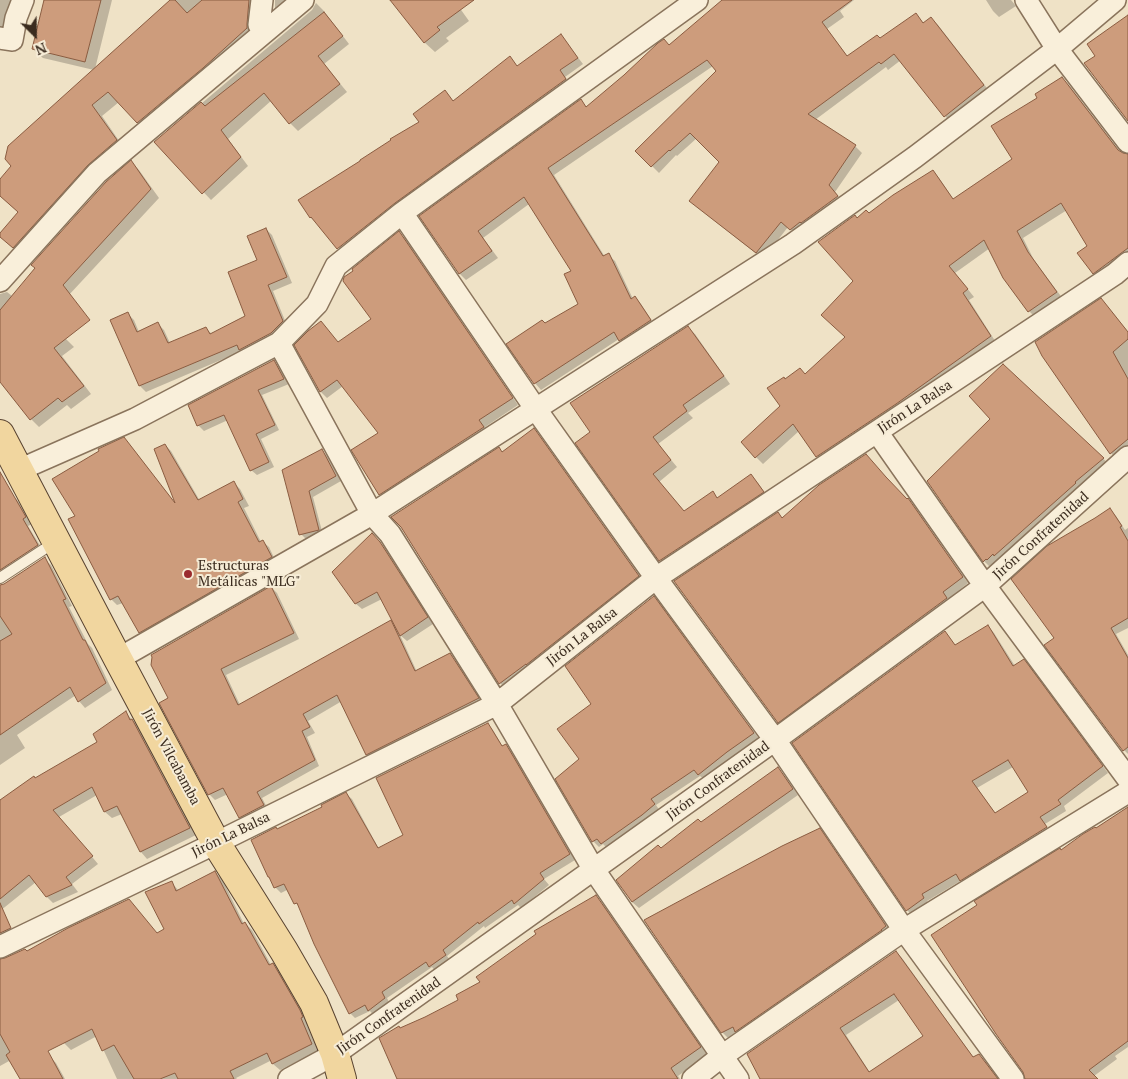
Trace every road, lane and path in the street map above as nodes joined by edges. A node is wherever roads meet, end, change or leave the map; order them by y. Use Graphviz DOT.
graph roads {
  1 [pos="23,0"];
  2 [pos="262,0"];
  3 [pos="303,0"];
  4 [pos="697,0"];
  5 [pos="1026,0"];
  6 [pos="1115,0"];
  7 [pos="259,25"];
  8 [pos="0,38"];
  9 [pos="1057,49"];
  10 [pos="1128,142"];
  11 [pos="402,213"];
  12 [pos="1128,263"];
  13 [pos="0,281"];
  14 [pos="279,343"];
  15 [pos="535,408"];
  16 [pos="877,432"];
  17 [pos="0,434"];
  18 [pos="1128,457"];
  19 [pos="19,470"];
  20 [pos="372,514"];
  21 [pos="56,541"];
  22 [pos="0,578"];
  23 [pos="656,578"];
  24 [pos="985,586"];
  25 [pos="118,659"];
  26 [pos="497,704"];
  27 [pos="775,740"];
  28 [pos="1128,779"];
  29 [pos="1128,792"];
  30 [pos="216,843"];
  31 [pos="594,870"];
  32 [pos="904,930"];
  33 [pos="0,947"];
  34 [pos="722,1056"];
  35 [pos="338,1067"];
  36 [pos="289,1079"];
  37 [pos="693,1079"];
  38 [pos="738,1079"];
  39 [pos="1013,1079"];
  1 -- 8 [label="street"];
  2 -- 7 [label="street"];
  3 -- 13 [label="street"];
  4 -- 11 [label="street"];
  5 -- 9 [label="street"];
  6 -- 9 [label="street"];
  9 -- 10 [label="street"];
  9 -- 15 [label="street"];
  11 -- 14 [label="street"];
  11 -- 15 [label="street"];
  12 -- 16 [label="street, Jirón La Balsa"];
  14 -- 19 [label="street"];
  14 -- 20 [label="street"];
  15 -- 20 [label="street"];
  15 -- 23 [label="street"];
  16 -- 23 [label="street, Jirón La Balsa"];
  16 -- 24 [label="street"];
  17 -- 19 [label="main road, Jirón Vilcabamba"];
  18 -- 24 [label="street, Jirón Confratenidad"];
  19 -- 21 [label="main road, Jirón Vilcabamba"];
  20 -- 25 [label="street"];
  20 -- 26 [label="street"];
  21 -- 22 [label="lane"];
  21 -- 25 [label="main road, Jirón Vilcabamba"];
  23 -- 26 [label="street, Jirón La Balsa"];
  23 -- 27 [label="street"];
  24 -- 27 [label="street, Jirón Confratenidad"];
  24 -- 28 [label="street"];
  25 -- 30 [label="main road, Jirón Vilcabamba"];
  26 -- 30 [label="street, Jirón La Balsa"];
  26 -- 31 [label="street"];
  27 -- 31 [label="street, Jirón Confratenidad"];
  27 -- 32 [label="street"];
  29 -- 32 [label="street"];
  30 -- 33 [label="street, Jirón La Balsa"];
  30 -- 35 [label="main road, Jirón Vilcabamba"];
  31 -- 34 [label="street"];
  31 -- 35 [label="street, Jirón Confratenidad"];
  32 -- 34 [label="street"];
  32 -- 39 [label="street"];
  34 -- 37 [label="street"];
  34 -- 38 [label="street"];
  35 -- 36 [label="street, Jirón Confratenidad"];
}
